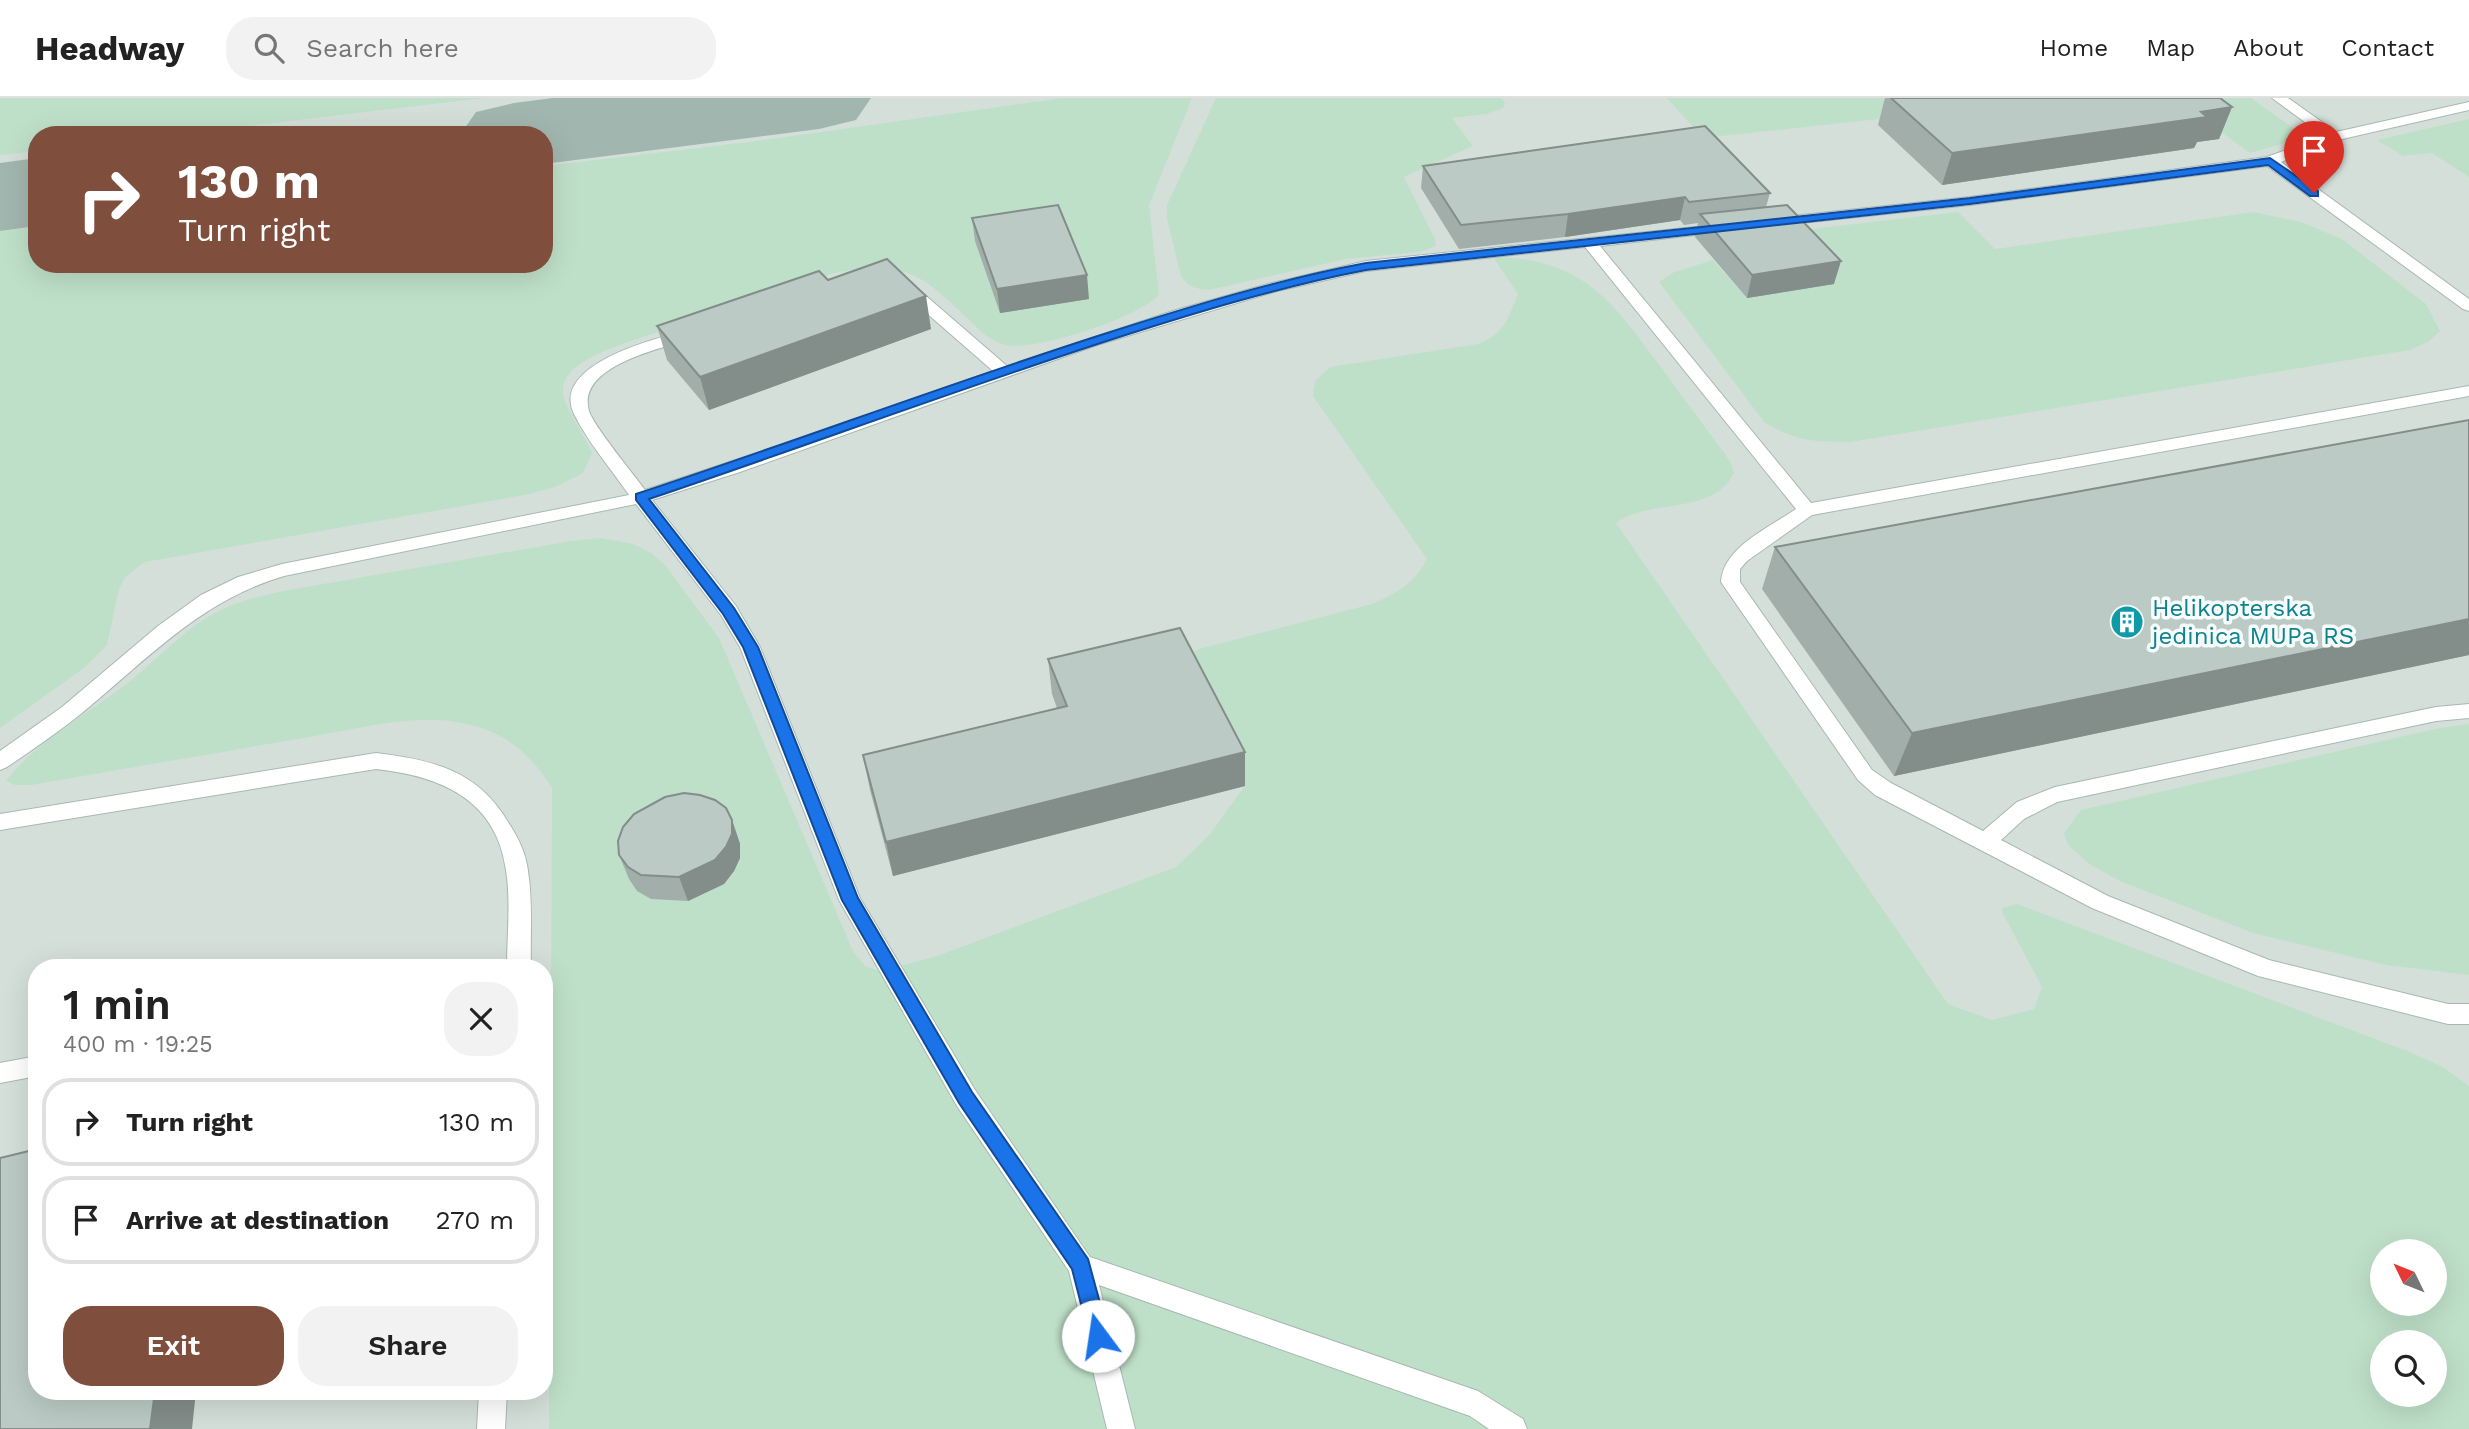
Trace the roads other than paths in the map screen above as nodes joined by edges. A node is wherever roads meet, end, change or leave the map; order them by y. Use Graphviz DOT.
graph roads {
  1 [pos="2279,98"];
  2 [pos="2469,106"];
  3 [pos="2334,137"];
  4 [pos="2270,161"];
  5 [pos="1762,224"];
  6 [pos="1734,227"];
  7 [pos="1590,242"];
  8 [pos="888,280"];
  9 [pos="2469,306"];
  10 [pos="701,330"];
  11 [pos="1003,371"];
  12 [pos="2469,391"];
  13 [pos="640,497"];
  14 [pos="1807,510"];
  15 [pos="2469,711"];
  16 [pos="0,762"];
  17 [pos="0,822"];
  18 [pos="1986,844"];
  19 [pos="519,959"];
  20 [pos="2469,1014"];
  21 [pos="28,1068"];
  22 [pos="0,1073"];
  23 [pos="1081,1266"];
  24 [pos="493,1400"];
  25 [pos="491,1429"];
  26 [pos="1121,1429"];
  27 [pos="1513,1429"];
  1 -- 3 [label="lane"];
  2 -- 3 [label="lane"];
  3 -- 4 [label="lane"];
  4 -- 5 [label="lane"];
  4 -- 9 [label="lane"];
  6 -- 7 [label="lane"];
  7 -- 11 [label="lane"];
  7 -- 14 [label="lane"];
  8 -- 11 [label="lane"];
  10 -- 13 [label="lane"];
  11 -- 13 [label="lane"];
  12 -- 14 [label="lane"];
  13 -- 16 [label="lane"];
  13 -- 23 [label="lane"];
  14 -- 18 [label="lane"];
  15 -- 18 [label="lane"];
  17 -- 19 [label="lane"];
  18 -- 20 [label="lane"];
  21 -- 22 [label="lane"];
  23 -- 26 [label="lane"];
  23 -- 27 [label="lane"];
  24 -- 25 [label="lane"];
}
